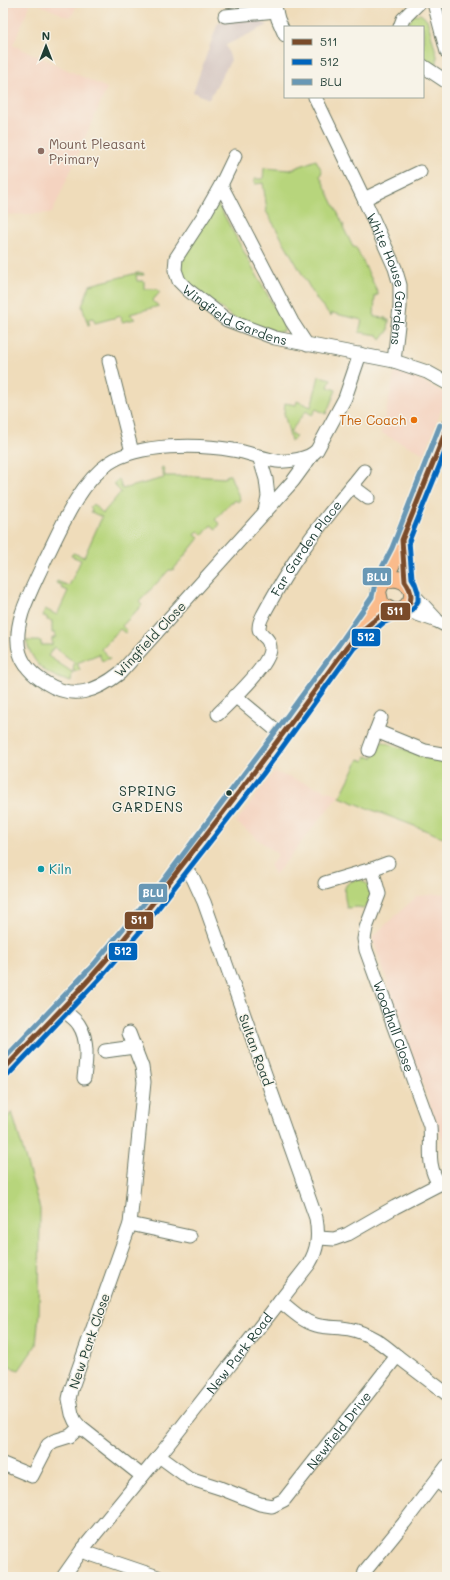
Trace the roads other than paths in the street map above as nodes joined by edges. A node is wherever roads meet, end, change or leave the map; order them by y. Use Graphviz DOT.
graph roads {
  1 [pos="418,3"];
  2 [pos="434,3"];
  3 [pos="275,7"];
  4 [pos="225,16"];
  5 [pos="400,26"];
  6 [pos="284,32"];
  7 [pos="447,52"];
  8 [pos="424,67"];
  9 [pos="447,82"];
  10 [pos="315,98"];
  11 [pos="234,156"];
  12 [pos="420,172"];
  13 [pos="221,185"];
  14 [pos="364,199"];
  15 [pos="307,345"];
  16 [pos="360,354"];
  17 [pos="394,360"];
  18 [pos="109,361"];
  19 [pos="447,383"];
  20 [pos="447,428"];
  21 [pos="132,452"];
  22 [pos="312,455"];
  23 [pos="259,456"];
  24 [pos="364,471"];
  25 [pos="352,486"];
  26 [pos="368,498"];
  27 [pos="264,513"];
  28 [pos="402,540"];
  29 [pos="384,581"];
  30 [pos="408,586"];
  31 [pos="378,599"];
  32 [pos="398,610"];
  33 [pos="442,623"];
  34 [pos="349,643"];
  35 [pos="235,696"];
  36 [pos="218,714"];
  37 [pos="381,718"];
  38 [pos="376,732"];
  39 [pos="282,735"];
  40 [pos="369,750"];
  41 [pos="447,755"];
  42 [pos="388,863"];
  43 [pos="183,866"];
  44 [pos="372,869"];
  45 [pos="325,883"];
  46 [pos="60,1008"];
  47 [pos="129,1033"];
  48 [pos="134,1047"];
  49 [pos="105,1051"];
  50 [pos="3,1070"];
  51 [pos="84,1078"];
  52 [pos="443,1182"];
  53 [pos="130,1224"];
  54 [pos="190,1237"];
  55 [pos="319,1238"];
  56 [pos="280,1301"];
  57 [pos="397,1356"];
  58 [pos="447,1394"];
  59 [pos="80,1426"];
  60 [pos="159,1456"];
  61 [pos="3,1464"];
  62 [pos="447,1466"];
  63 [pos="142,1476"];
  64 [pos="442,1485"];
  65 [pos="82,1550"];
  66 [pos="63,1577"];
  67 [pos="158,1577"];
  68 [pos="364,1577"];
  1 -- 5 [label="street"];
  2 -- 7 [label="street"];
  3 -- 4 [label="street"];
  3 -- 6 [label="street"];
  8 -- 9 [label="street"];
  10 -- 14 [label="street, White House Gardens"];
  11 -- 13 [label="street, Wingfield Gardens"];
  12 -- 14 [label="street, White House Gardens"];
  13 -- 15 [label="street, Wingfield Gardens"];
  13 -- 15 [label="street, Wingfield Gardens"];
  14 -- 17 [label="street, White House Gardens"];
  15 -- 16 [label="street, Wingfield Gardens"];
  16 -- 17 [label="street, Wingfield Gardens"];
  16 -- 22 [label="street, Wingfield Close"];
  17 -- 19 [label="street, Wingfield Gardens"];
  18 -- 21 [label="street"];
  20 -- 28 [label="main road"];
  21 -- 23 [label="street, Wingfield Close"];
  21 -- 27 [label="street, Wingfield Close"];
  22 -- 23 [label="street, Wingfield Close"];
  22 -- 27 [label="street, Wingfield Close"];
  23 -- 27 [label="street"];
  24 -- 25 [label="street, Far Garden Place"];
  25 -- 26 [label="street"];
  25 -- 35 [label="street, Far Garden Place"];
  28 -- 29 [label="main road"];
  28 -- 30 [label="main road"];
  29 -- 30 [label="main road"];
  29 -- 31 [label="main road"];
  30 -- 32 [label="main road"];
  30 -- 33 [label="street"];
  31 -- 32 [label="main road"];
  31 -- 34 [label="main road"];
  32 -- 33 [label="street"];
  32 -- 34 [label="main road"];
  34 -- 39 [label="main road"];
  35 -- 36 [label="street"];
  35 -- 39 [label="street"];
  37 -- 38 [label="street"];
  38 -- 40 [label="street"];
  38 -- 41 [label="street"];
  39 -- 43 [label="main road"];
  42 -- 44 [label="street"];
  43 -- 46 [label="main road"];
  43 -- 55 [label="street, Sultan Road"];
  44 -- 45 [label="street"];
  44 -- 52 [label="street, Woodhall Close"];
  46 -- 50 [label="main road"];
  46 -- 51 [label="street"];
  47 -- 48 [label="street, New Park Close"];
  48 -- 49 [label="street"];
  48 -- 53 [label="street, New Park Close"];
  52 -- 55 [label="street"];
  53 -- 54 [label="street"];
  53 -- 59 [label="street, New Park Close"];
  55 -- 56 [label="street, New Park Road"];
  56 -- 57 [label="street"];
  56 -- 60 [label="street, New Park Road"];
  57 -- 58 [label="street"];
  57 -- 60 [label="street, Newfield Drive"];
  59 -- 61 [label="street"];
  59 -- 63 [label="street, New Park Close"];
  60 -- 63 [label="street, New Park Road"];
  62 -- 64 [label="street"];
  63 -- 65 [label="street, New Park Road"];
  64 -- 68 [label="street"];
  65 -- 66 [label="street, New Park Road"];
  65 -- 67 [label="street"];
}
